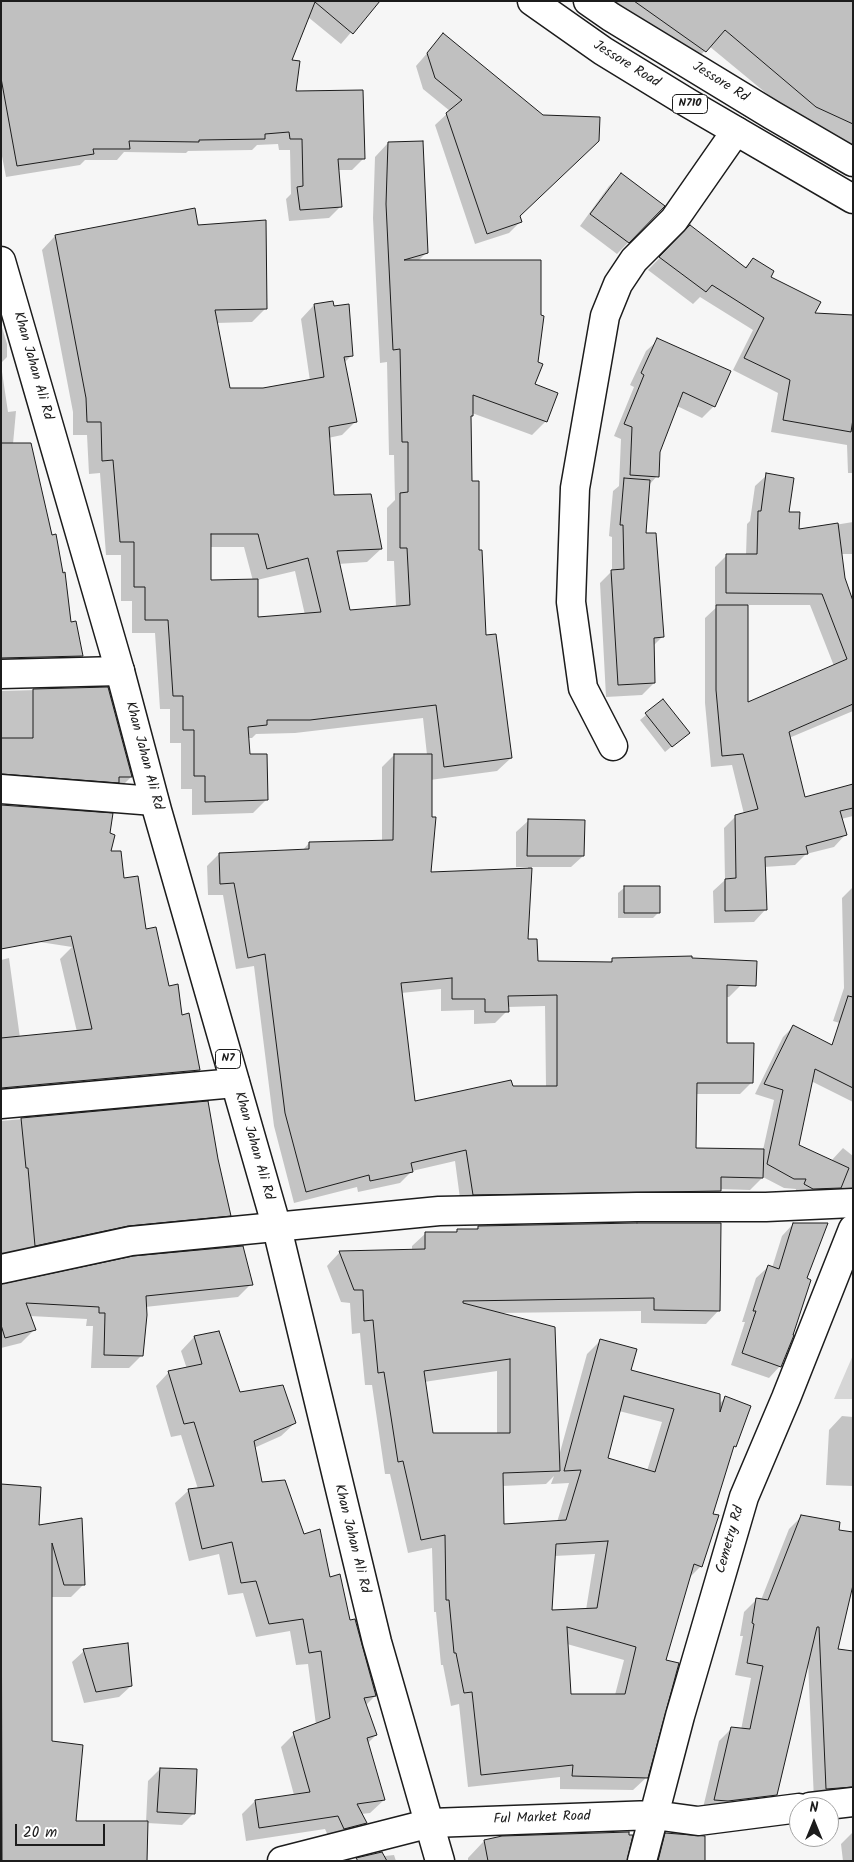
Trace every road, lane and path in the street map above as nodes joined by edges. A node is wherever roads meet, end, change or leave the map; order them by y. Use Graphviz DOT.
graph roads {
  1 [pos="532,1"];
  2 [pos="588,1"];
  3 [pos="736,131"];
  4 [pos="853,162"];
  5 [pos="853,199"];
  6 [pos="1,261"];
  7 [pos="120,671"];
  8 [pos="1,674"];
  9 [pos="613,746"];
  10 [pos="1,789"];
  11 [pos="154,801"];
  12 [pos="235,1082"];
  13 [pos="1,1104"];
  14 [pos="853,1202"];
  15 [pos="277,1228"];
  16 [pos="853,1229"];
  17 [pos="1,1269"];
  18 [pos="853,1802"];
  19 [pos="839,1804"];
  20 [pos="789,1809"];
  21 [pos="654,1815"];
  22 [pos="431,1824"];
  23 [pos="282,1861"];
  24 [pos="440,1861"];
  25 [pos="642,1861"];
  1 -- 3 [label="main road, Jessore Road / N710"];
  2 -- 4 [label="main road, Jessore Rd / N710"];
  3 -- 5 [label="main road, Jessore Road / N710"];
  3 -- 9 [label="main road"];
  6 -- 7 [label="main road, Khan Jahan Ali Rd / N7"];
  7 -- 8 [label="main road"];
  7 -- 11 [label="main road, Khan Jahan Ali Rd / N7"];
  10 -- 11 [label="main road"];
  11 -- 12 [label="main road, Khan Jahan Ali Rd / N7"];
  12 -- 13 [label="main road"];
  12 -- 15 [label="main road, Khan Jahan Ali Rd / N7"];
  14 -- 15 [label="main road"];
  15 -- 17 [label="main road"];
  15 -- 22 [label="main road, Khan Jahan Ali Rd / N7"];
  16 -- 21 [label="main road, Cemetry Rd"];
  18 -- 19 [label="main road"];
  20 -- 21 [label="main road, Ful Market Road"];
  21 -- 22 [label="main road, Ful Market Road"];
  21 -- 25 [label="main road, Cemetry Rd"];
  22 -- 23 [label="main road, Ful Market Road"];
  22 -- 24 [label="main road, Khan Jahan Ali Rd / N7"];
}
